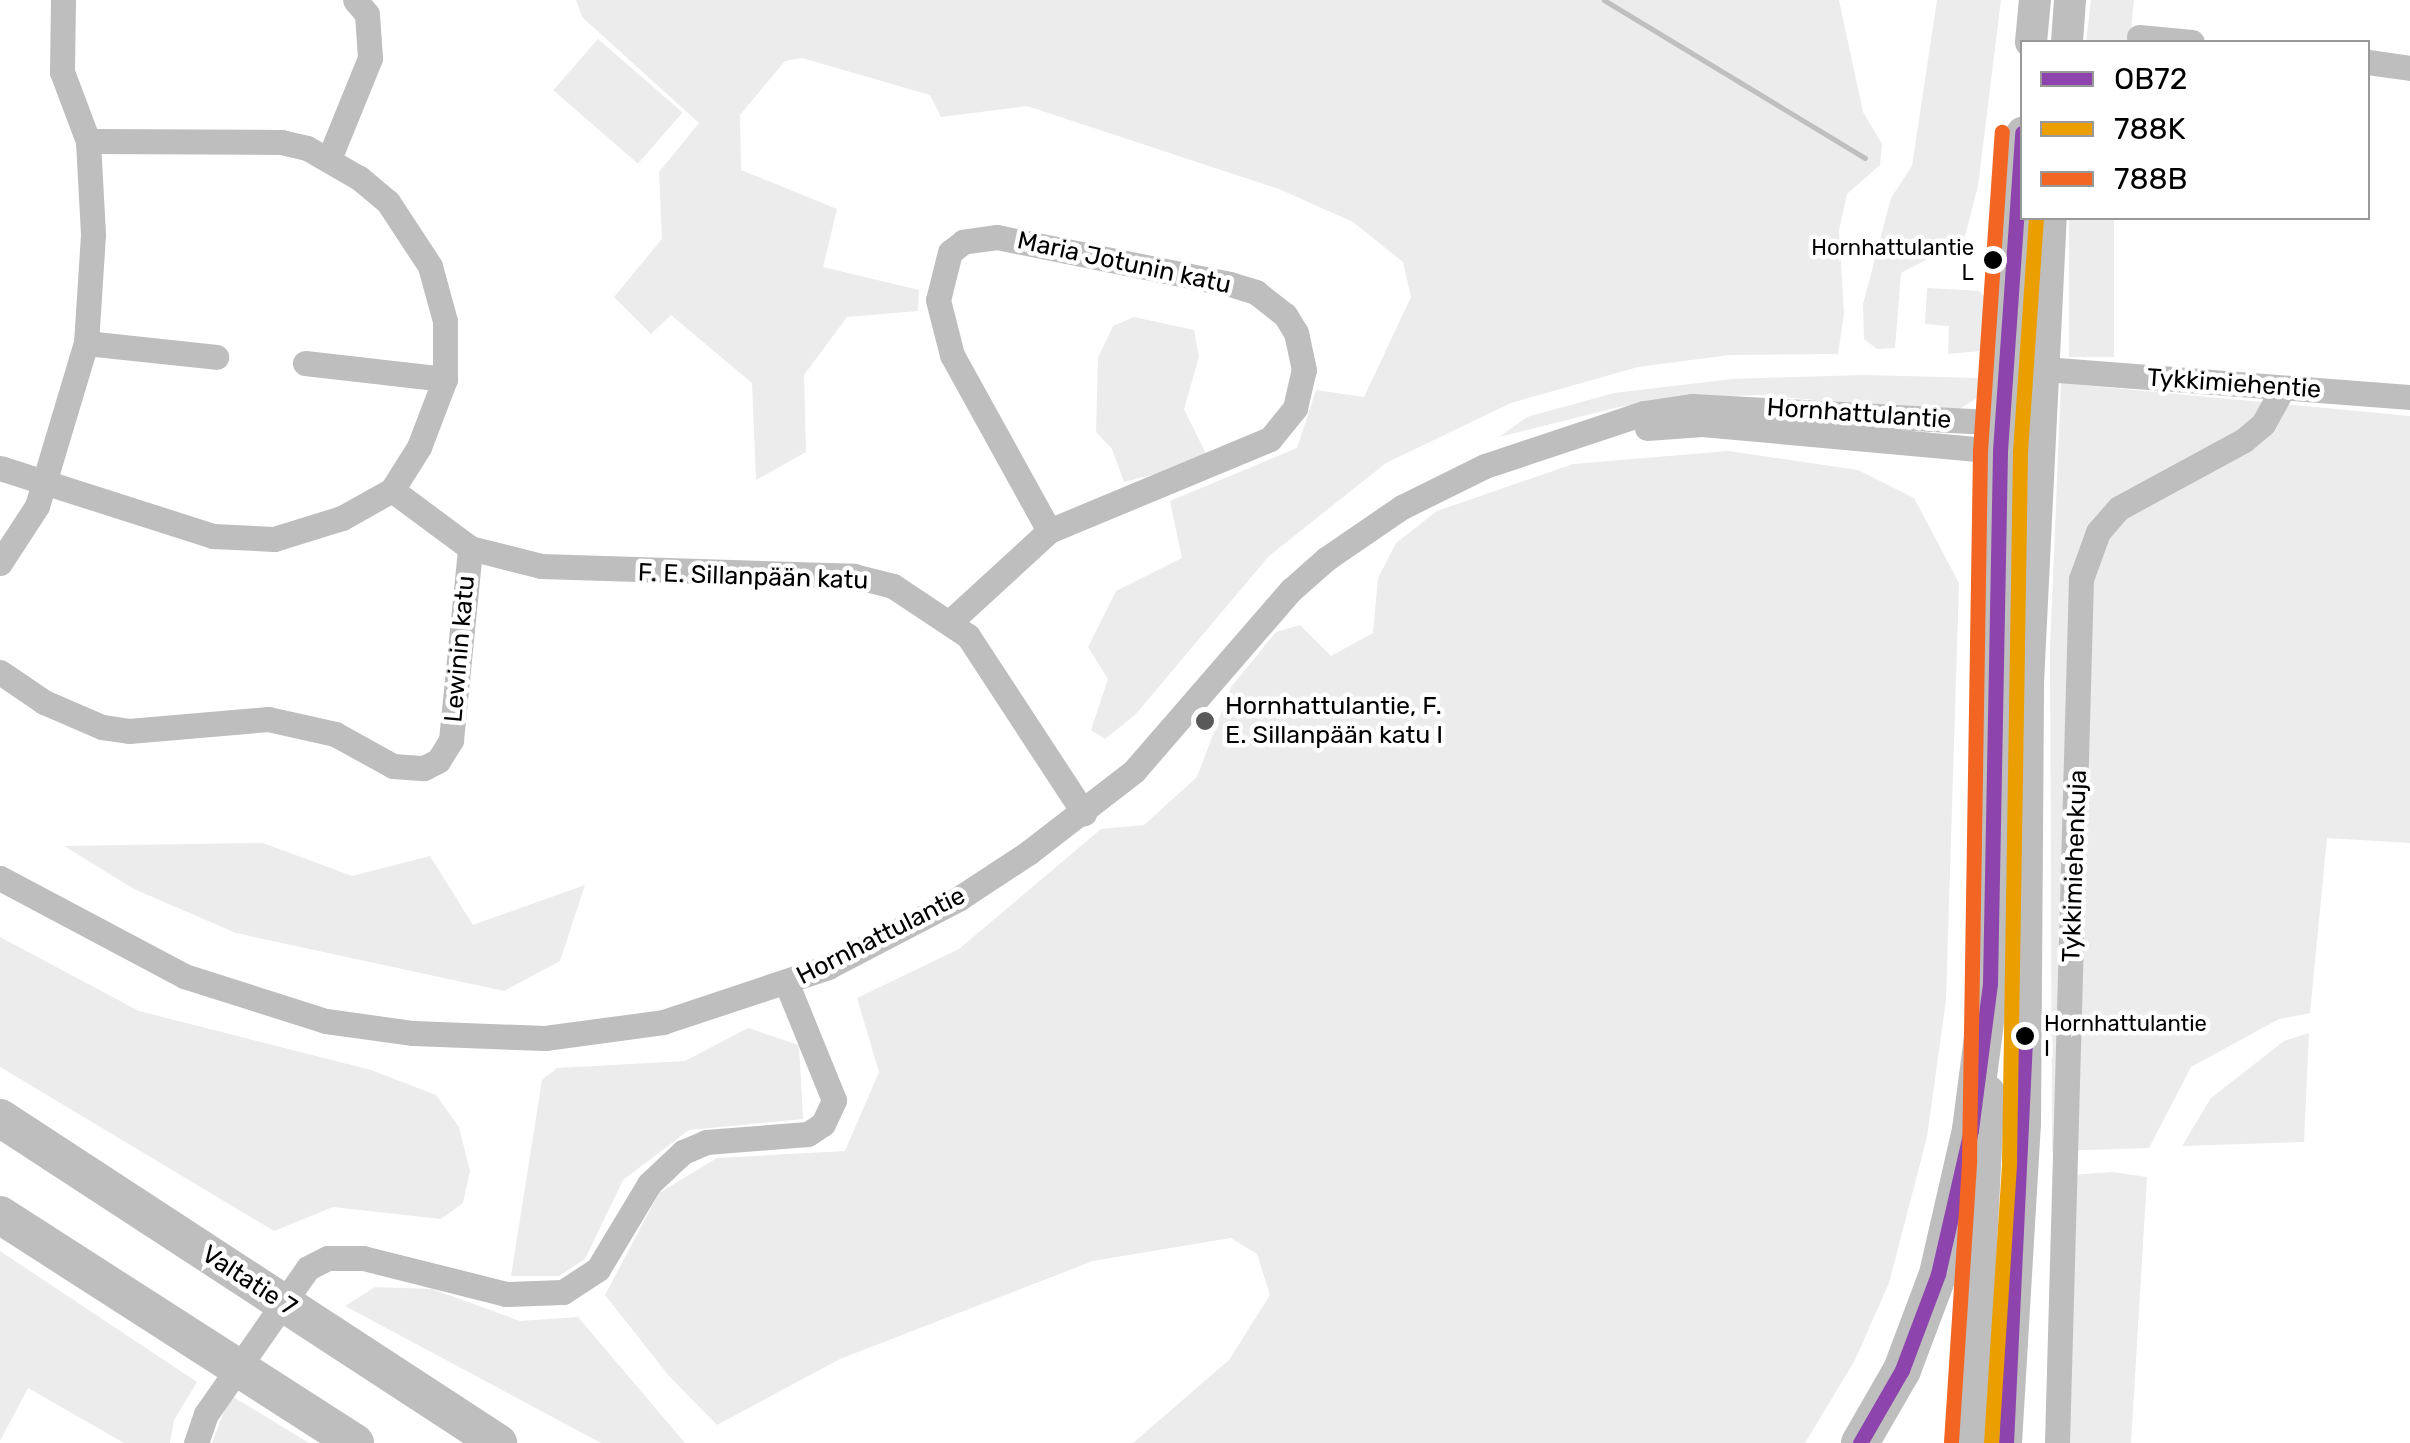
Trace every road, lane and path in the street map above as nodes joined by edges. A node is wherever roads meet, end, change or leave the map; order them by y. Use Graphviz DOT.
graph roads {
  1 [pos="62,0"];
  2 [pos="355,0"];
  3 [pos="2034,0"];
  4 [pos="2070,0"];
  5 [pos="2140,37"];
  6 [pos="2031,40"];
  7 [pos="2067,40"];
  8 [pos="2171,40"];
  9 [pos="2370,62"];
  10 [pos="2410,68"];
  11 [pos="88,141"];
  12 [pos="329,159"];
  13 [pos="2020,162"];
  14 [pos="2051,220"];
  15 [pos="86,343"];
  16 [pos="216,357"];
  17 [pos="305,364"];
  18 [pos="2058,370"];
  19 [pos="444,379"];
  20 [pos="2283,388"];
  21 [pos="2410,397"];
  22 [pos="2001,437"];
  23 [pos="2037,439"];
  24 [pos="0,468"];
  25 [pos="45,486"];
  26 [pos="392,490"];
  27 [pos="1049,531"];
  28 [pos="470,548"];
  29 [pos="0,563"];
  30 [pos="952,620"];
  31 [pos="0,672"];
  32 [pos="1084,813"];
  33 [pos="0,878"];
  34 [pos="1990,983"];
  35 [pos="788,984"];
  36 [pos="0,1118"];
  37 [pos="0,1215"];
  38 [pos="435,1404"];
  39 [pos="196,1443"];
  40 [pos="356,1443"];
  41 [pos="498,1443"];
  42 [pos="522,1443"];
  43 [pos="1860,1443"];
  44 [pos="1972,1443"];
  45 [pos="2006,1443"];
  46 [pos="2056,1443"];
  1 -- 11 [label="street"];
  2 -- 12 [label="street"];
  3 -- 6 [label="main road"];
  4 -- 7 [label="main road"];
  5 -- 8 [label="street"];
  9 -- 10 [label="street"];
  11 -- 12 [label="street"];
  11 -- 15 [label="street"];
  12 -- 19 [label="street"];
  13 -- 22 [label="main road"];
  14 -- 23 [label="main road"];
  15 -- 16 [label="street"];
  15 -- 25 [label="street"];
  17 -- 19 [label="street"];
  18 -- 20 [label="street, Tykkimiehentie"];
  19 -- 26 [label="street"];
  20 -- 21 [label="street, Tykkimiehentie"];
  20 -- 46 [label="street, Tykkimiehenkuja"];
  22 -- 23 [label="street, Hornhattulantie"];
  22 -- 32 [label="street, Hornhattulantie"];
  22 -- 34 [label="main road"];
  23 -- 45 [label="main road"];
  24 -- 25 [label="street"];
  25 -- 26 [label="street"];
  25 -- 29 [label="street"];
  26 -- 28 [label="street, F. E. Sillanpään katu"];
  27 -- 27 [label="street, Maria Jotunin katu"];
  27 -- 30 [label="street, Maria Jotunin katu"];
  28 -- 30 [label="street, F. E. Sillanpään katu"];
  28 -- 31 [label="street, Lewinin katu"];
  30 -- 32 [label="street, F. E. Sillanpään katu"];
  32 -- 35 [label="street, Hornhattulantie"];
  33 -- 35 [label="street, Hornhattulantie"];
  34 -- 43 [label="highway"];
  34 -- 44 [label="main road"];
  35 -- 39 [label="street"];
  36 -- 38 [label="highway, Valtatie 7"];
  37 -- 40 [label="highway"];
  38 -- 41 [label="highway, Valtatie 7"];
  38 -- 42 [label="highway"];
}
